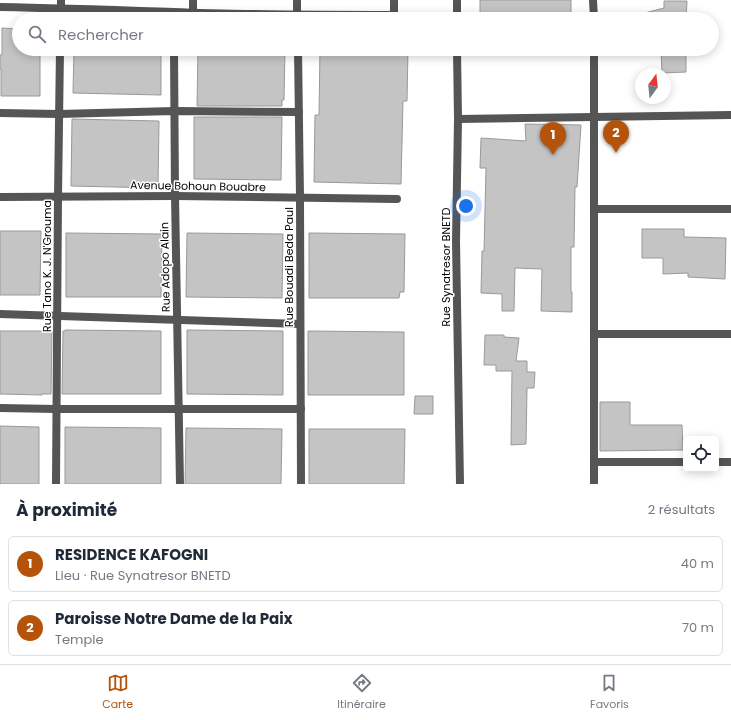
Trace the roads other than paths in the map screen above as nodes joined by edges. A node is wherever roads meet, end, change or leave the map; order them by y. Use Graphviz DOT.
graph roads {
  1 [pos="193,0"];
  2 [pos="297,0"];
  3 [pos="394,0"];
  4 [pos="457,0"];
  5 [pos="594,0"];
  6 [pos="61,4"];
  7 [pos="0,7"];
  8 [pos="136,12"];
  9 [pos="193,12"];
  10 [pos="297,12"];
  11 [pos="394,12"];
  12 [pos="457,12"];
  13 [pos="594,12"];
  14 [pos="60,56"];
  15 [pos="174,56"];
  16 [pos="298,56"];
  17 [pos="457,56"];
  18 [pos="594,56"];
  19 [pos="174,111"];
  20 [pos="298,112"];
  21 [pos="0,113"];
  22 [pos="59,114"];
  23 [pos="731,115"];
  24 [pos="594,117"];
  25 [pos="458,120"];
  26 [pos="175,196"];
  27 [pos="0,197"];
  28 [pos="58,197"];
  29 [pos="300,198"];
  30 [pos="397,199"];
  31 [pos="594,209"];
  32 [pos="731,209"];
  33 [pos="0,314"];
  34 [pos="57,316"];
  35 [pos="177,319"];
  36 [pos="300,324"];
  37 [pos="594,334"];
  38 [pos="731,334"];
  39 [pos="0,408"];
  40 [pos="56,409"];
  41 [pos="179,409"];
  42 [pos="301,409"];
  43 [pos="594,462"];
  44 [pos="683,462"];
  45 [pos="719,462"];
  46 [pos="731,462"];
  47 [pos="56,484"];
  48 [pos="180,484"];
  49 [pos="301,484"];
  50 [pos="460,484"];
  51 [pos="594,484"];
  1 -- 9 [label="street"];
  2 -- 10 [label="street"];
  3 -- 11 [label="street"];
  4 -- 12 [label="street"];
  5 -- 13 [label="street"];
  6 -- 7 [label="street"];
  6 -- 8 [label="street"];
  14 -- 22 [label="street, Rue Tano K. J. N'Grouma"];
  15 -- 19 [label="street, Rue Adopo Alain"];
  16 -- 20 [label="street, Rue Bouadi Beda Paul"];
  17 -- 25 [label="street, Rue Synatresor BNETD"];
  18 -- 24 [label="street"];
  19 -- 20 [label="street"];
  19 -- 22 [label="street"];
  19 -- 26 [label="street, Rue Adopo Alain"];
  20 -- 29 [label="street, Rue Bouadi Beda Paul"];
  21 -- 22 [label="street"];
  22 -- 28 [label="street, Rue Tano K. J. N'Grouma"];
  23 -- 24 [label="street"];
  24 -- 25 [label="street"];
  24 -- 31 [label="street"];
  25 -- 50 [label="street, Rue Synatresor BNETD"];
  26 -- 28 [label="street, Avenue Bohoun Bouabre"];
  26 -- 29 [label="street, Avenue Bohoun Bouabre"];
  26 -- 35 [label="street, Rue Adopo Alain"];
  27 -- 28 [label="street, Avenue Bohoun Bouabre"];
  28 -- 34 [label="street, Rue Tano K. J. N'Grouma"];
  29 -- 30 [label="street, Avenue Bohoun Bouabre"];
  29 -- 36 [label="street, Rue Bouadi Beda Paul"];
  31 -- 32 [label="street"];
  31 -- 37 [label="street"];
  33 -- 34 [label="street"];
  34 -- 35 [label="street"];
  34 -- 40 [label="street, Rue Tano K. J. N'Grouma"];
  35 -- 36 [label="street"];
  35 -- 41 [label="street, Rue Adopo Alain"];
  36 -- 42 [label="street, Rue Bouadi Beda Paul"];
  37 -- 38 [label="street"];
  37 -- 43 [label="street"];
  39 -- 40 [label="street"];
  40 -- 41 [label="street"];
  40 -- 47 [label="street, Rue Tano K. J. N'Grouma"];
  41 -- 42 [label="street"];
  41 -- 48 [label="street, Rue Adopo Alain"];
  42 -- 49 [label="street, Rue Bouadi Beda Paul"];
  43 -- 44 [label="street"];
  43 -- 51 [label="street"];
  45 -- 46 [label="street"];
}
